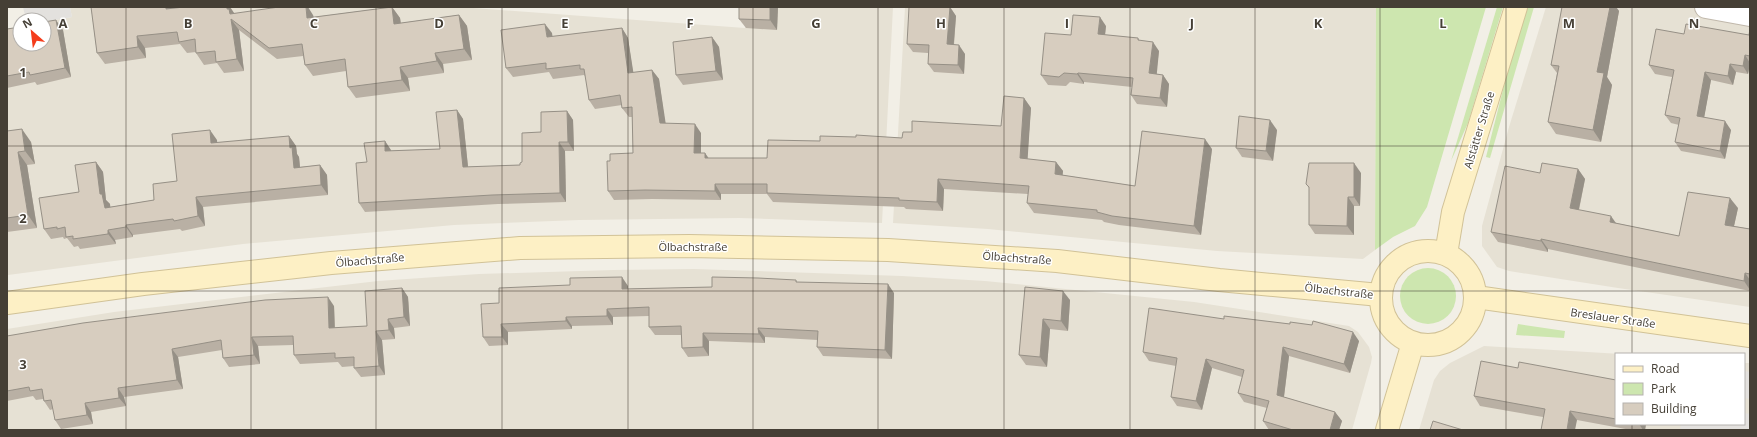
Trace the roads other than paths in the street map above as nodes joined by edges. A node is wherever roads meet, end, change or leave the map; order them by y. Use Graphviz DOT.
graph roads {
  1 [pos="1516,7"];
  2 [pos="1706,7"];
  3 [pos="1750,15"];
  4 [pos="1446,254"];
  5 [pos="1380,295"];
  6 [pos="1476,297"];
  7 [pos="7,303"];
  8 [pos="1750,336"];
  9 [pos="1413,343"];
  10 [pos="1387,430"];
  1 -- 4 [label="street, Alstätter Straße"];
  2 -- 3 [label="street"];
  4 -- 5 [label="street"];
  4 -- 6 [label="street"];
  5 -- 7 [label="street, Ölbachstraße"];
  5 -- 9 [label="street"];
  6 -- 8 [label="street, Breslauer Straße"];
  6 -- 9 [label="street"];
  9 -- 10 [label="street"];
}
